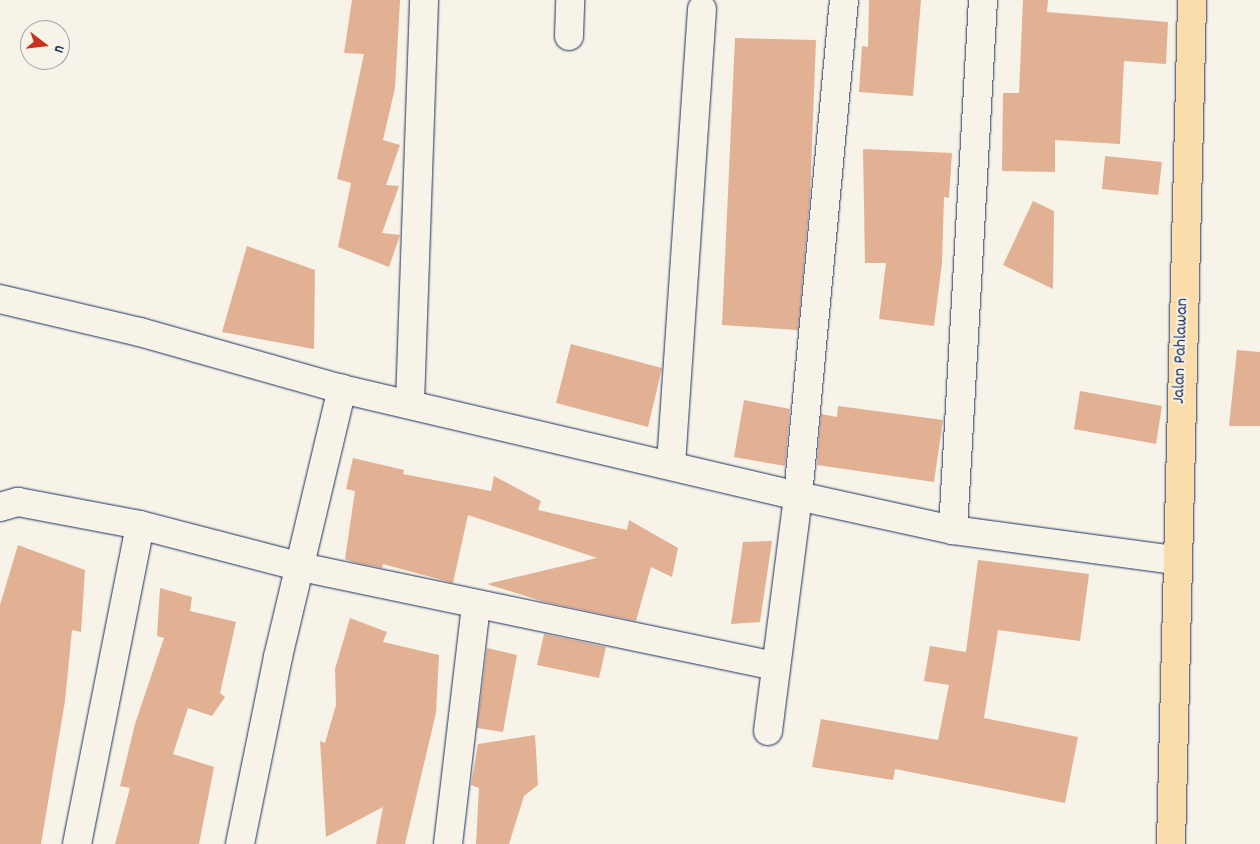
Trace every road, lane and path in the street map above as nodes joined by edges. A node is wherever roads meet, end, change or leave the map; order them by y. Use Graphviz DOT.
graph roads {
  1 [pos="424,0"];
  2 [pos="570,0"];
  3 [pos="844,0"];
  4 [pos="983,0"];
  5 [pos="1192,0"];
  6 [pos="702,9"];
  7 [pos="569,36"];
  8 [pos="0,299"];
  9 [pos="342,389"];
  10 [pos="410,403"];
  11 [pos="671,464"];
  12 [pos="798,496"];
  13 [pos="0,507"];
  14 [pos="140,525"];
  15 [pos="953,530"];
  16 [pos="1176,560"];
  17 [pos="301,567"];
  18 [pos="476,604"];
  19 [pos="774,666"];
  20 [pos="768,731"];
  21 [pos="76,844"];
  22 [pos="240,844"];
  23 [pos="448,844"];
  24 [pos="1171,844"];
  1 -- 10 [label="street"];
  2 -- 7 [label="street"];
  3 -- 12 [label="street"];
  4 -- 15 [label="street"];
  5 -- 16 [label="highway, Jalan Pahlawan"];
  6 -- 11 [label="street"];
  8 -- 9 [label="street"];
  9 -- 10 [label="street"];
  9 -- 17 [label="street"];
  10 -- 11 [label="street"];
  11 -- 12 [label="street"];
  12 -- 15 [label="street"];
  12 -- 19 [label="street"];
  13 -- 14 [label="street"];
  14 -- 17 [label="street"];
  14 -- 21 [label="street"];
  15 -- 16 [label="street"];
  16 -- 24 [label="highway, Jalan Pahlawan"];
  17 -- 18 [label="street"];
  17 -- 22 [label="street"];
  18 -- 19 [label="street"];
  18 -- 23 [label="street"];
  19 -- 20 [label="street"];
}
